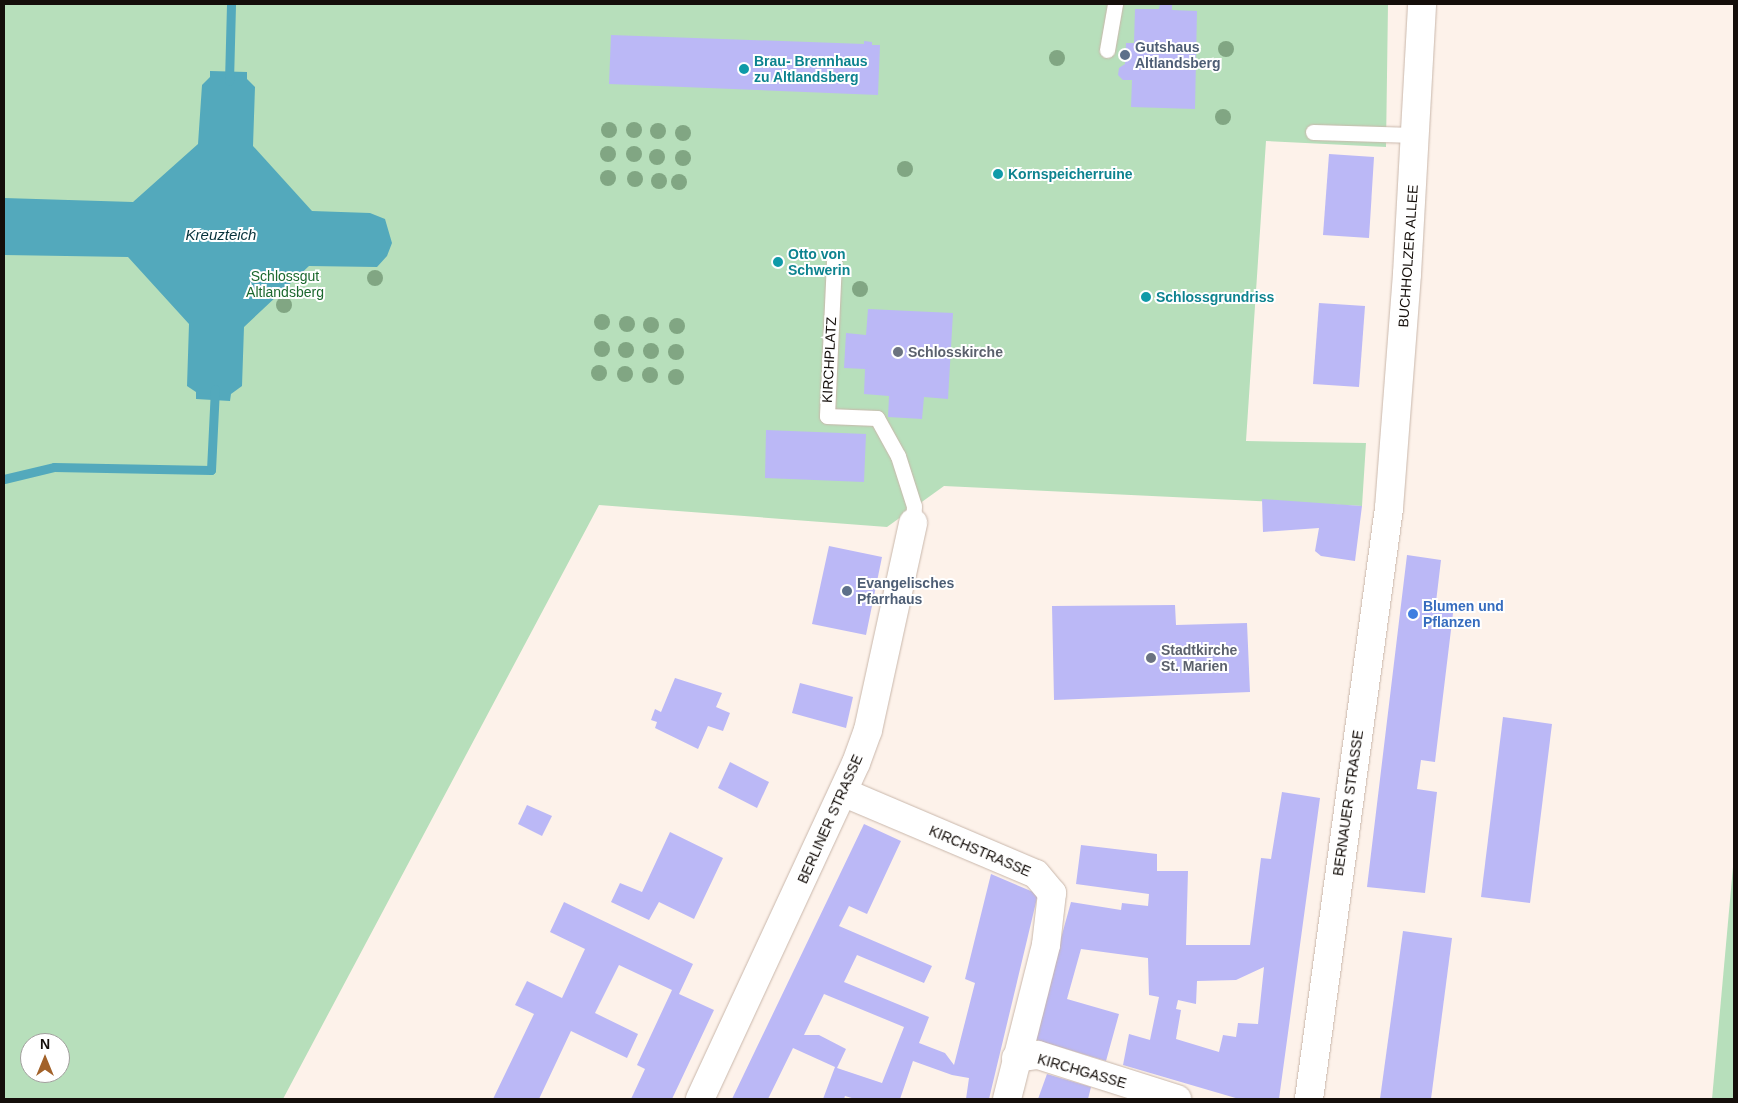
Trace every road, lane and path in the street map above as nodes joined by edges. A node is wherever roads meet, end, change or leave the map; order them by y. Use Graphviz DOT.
graph roads {
  1 [pos="1115,4"];
  2 [pos="1422,4"];
  3 [pos="1107,50"];
  4 [pos="1313,132"];
  5 [pos="1415,135"];
  6 [pos="834,261"];
  7 [pos="1390,508"];
  8 [pos="913,523"];
  9 [pos="844,793"];
  10 [pos="1016,1058"];
  11 [pos="700,1099"];
  12 [pos="1007,1099"];
  13 [pos="1177,1099"];
  14 [pos="1309,1099"];
  1 -- 3 [label="lane"];
  2 -- 5 [label="street, BUCHHOLZER ALLEE"];
  4 -- 5 [label="lane"];
  5 -- 7 [label="street, BUCHHOLZER ALLEE"];
  6 -- 8 [label="lane, KIRCHPLATZ"];
  7 -- 14 [label="street, BERNAUER STRASSE"];
  8 -- 9 [label="street, BERLINER STRASSE"];
  9 -- 10 [label="street, KIRCHSTRASSE"];
  9 -- 11 [label="street, BERLINER STRASSE"];
  10 -- 12 [label="street, KIRCHSTRASSE"];
  10 -- 13 [label="street, KIRCHGASSE"];
}
